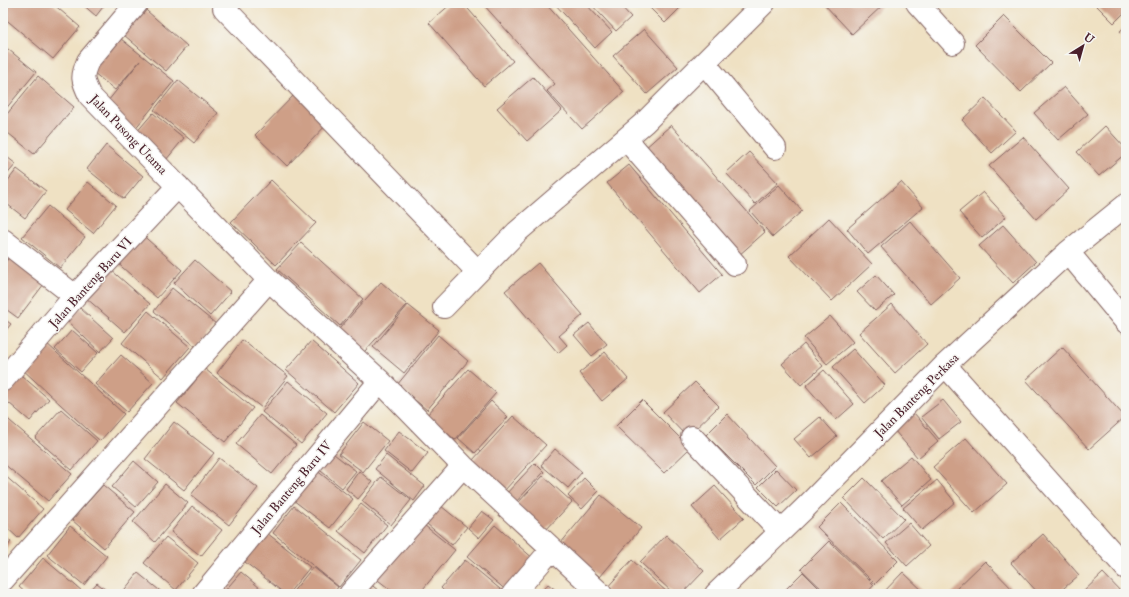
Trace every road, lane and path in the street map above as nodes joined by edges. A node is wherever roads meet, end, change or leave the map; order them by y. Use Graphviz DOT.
graph roads {
  1 [pos="137,3"];
  2 [pos="764,3"];
  3 [pos="917,3"];
  4 [pos="224,8"];
  5 [pos="953,43"];
  6 [pos="705,64"];
  7 [pos="626,139"];
  8 [pos="775,148"];
  9 [pos="178,186"];
  10 [pos="1126,205"];
  11 [pos="3,240"];
  12 [pos="1068,252"];
  13 [pos="735,264"];
  14 [pos="478,272"];
  15 [pos="269,280"];
  16 [pos="75,296"];
  17 [pos="444,307"];
  18 [pos="1126,322"];
  19 [pos="944,365"];
  20 [pos="3,380"];
  21 [pos="380,381"];
  22 [pos="692,437"];
  23 [pos="463,466"];
  24 [pos="780,531"];
  25 [pos="552,549"];
  26 [pos="1126,568"];
  27 [pos="3,580"];
  28 [pos="728,590"];
  29 [pos="203,594"];
  30 [pos="350,594"];
  31 [pos="513,594"];
  32 [pos="601,594"];
  1 -- 9 [label="street, Jalan Pusong Utama"];
  2 -- 6 [label="street"];
  3 -- 5 [label="street"];
  4 -- 14 [label="street"];
  6 -- 7 [label="street"];
  6 -- 8 [label="street"];
  7 -- 13 [label="street"];
  7 -- 14 [label="street"];
  9 -- 15 [label="street, Jalan Pusong Utama"];
  9 -- 16 [label="street, Jalan Banteng Baru VI"];
  10 -- 12 [label="street, Jalan Banteng Perkasa"];
  11 -- 16 [label="street"];
  12 -- 18 [label="street"];
  12 -- 19 [label="street, Jalan Banteng Perkasa"];
  14 -- 17 [label="street"];
  15 -- 21 [label="street, Jalan Pusong Utama"];
  15 -- 27 [label="street"];
  16 -- 20 [label="street, Jalan Banteng Baru VI"];
  19 -- 24 [label="street, Jalan Banteng Perkasa"];
  19 -- 26 [label="street"];
  21 -- 23 [label="street, Jalan Pusong Utama"];
  21 -- 29 [label="street, Jalan Banteng Baru IV"];
  22 -- 24 [label="street"];
  23 -- 25 [label="street, Jalan Pusong Utama"];
  23 -- 30 [label="street"];
  24 -- 28 [label="street, Jalan Banteng Perkasa"];
  25 -- 31 [label="street"];
  25 -- 32 [label="street, Jalan Pusong Utama"];
}
